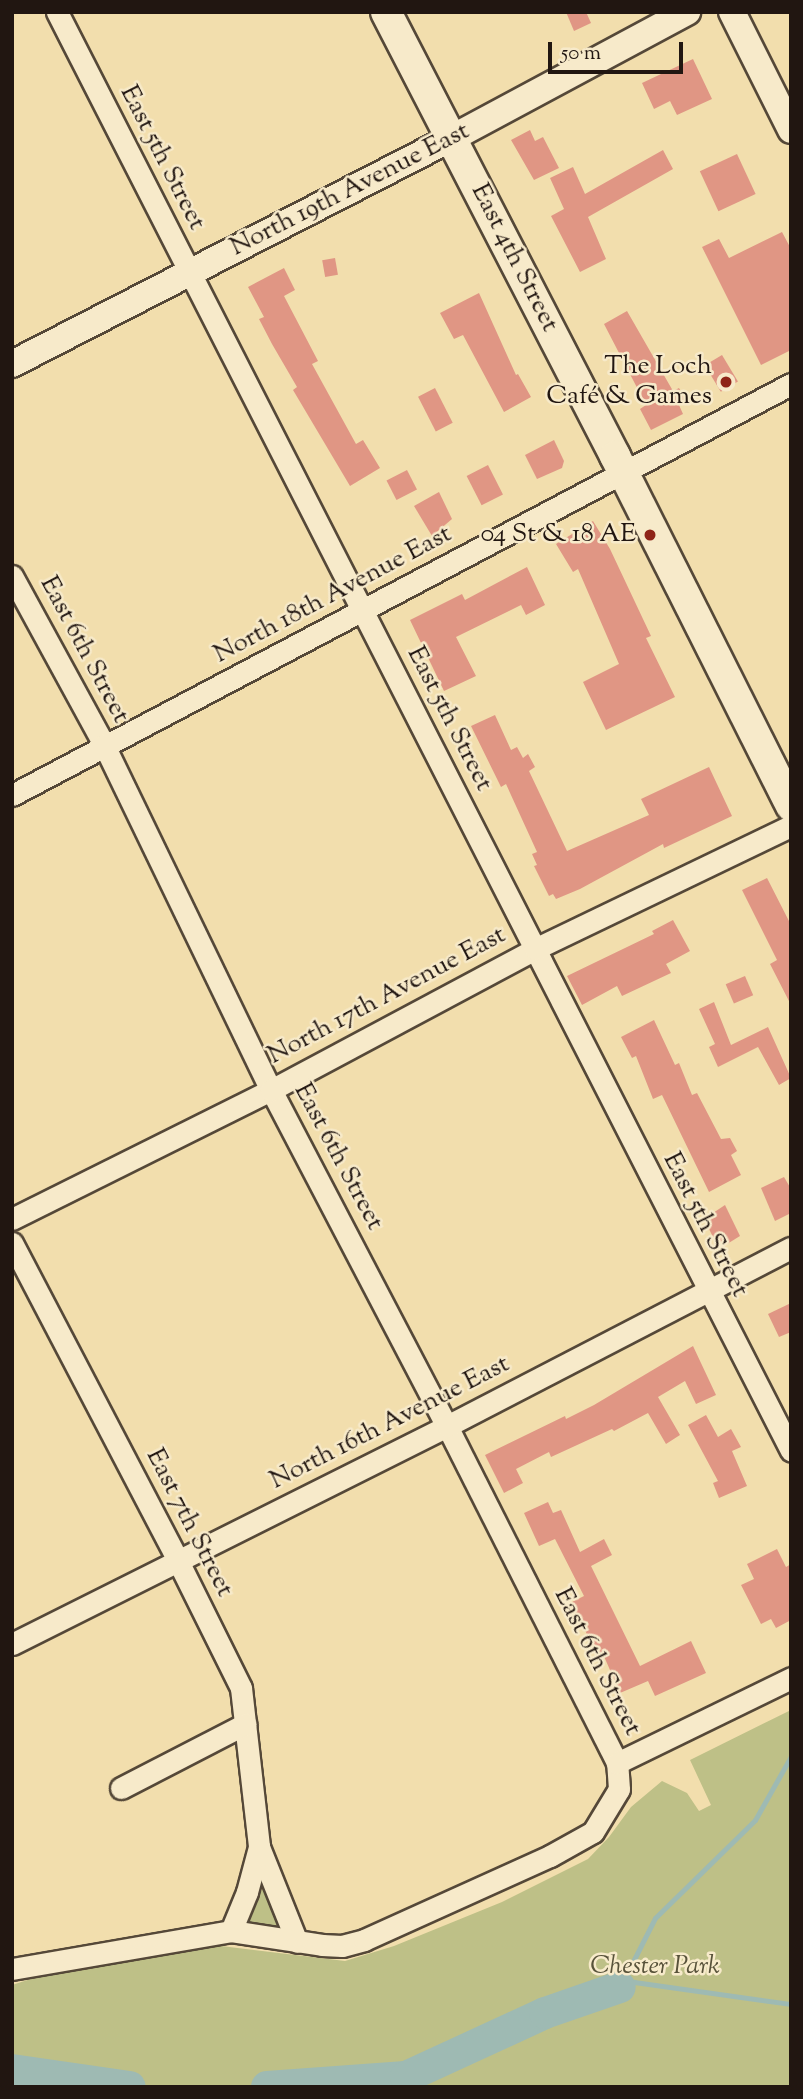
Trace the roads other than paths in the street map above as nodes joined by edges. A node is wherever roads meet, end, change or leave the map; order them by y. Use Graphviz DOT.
graph roads {
  1 [pos="57,12"];
  2 [pos="386,12"];
  3 [pos="687,12"];
  4 [pos="732,12"];
  5 [pos="791,130"];
  6 [pos="452,138"];
  7 [pos="188,274"];
  8 [pos="12,364"];
  9 [pos="791,384"];
  10 [pos="624,473"];
  11 [pos="12,576"];
  12 [pos="363,611"];
  13 [pos="104,745"];
  14 [pos="12,795"];
  15 [pos="791,806"];
  16 [pos="791,826"];
  17 [pos="535,949"];
  18 [pos="271,1090"];
  19 [pos="12,1219"];
  20 [pos="12,1243"];
  21 [pos="791,1248"];
  22 [pos="706,1291"];
  23 [pos="447,1426"];
  24 [pos="791,1451"];
  25 [pos="178,1561"];
  26 [pos="12,1644"];
  27 [pos="791,1678"];
  28 [pos="245,1724"];
  29 [pos="617,1763"];
  30 [pos="121,1788"];
  31 [pos="259,1847"];
  32 [pos="231,1931"];
  33 [pos="298,1942"];
  34 [pos="12,1969"];
  1 -- 7 [label="street, East 5th Street"];
  2 -- 6 [label="main road, East 4th Street"];
  3 -- 6 [label="street, North 19th Avenue East"];
  4 -- 5 [label="street"];
  6 -- 7 [label="street, North 19th Avenue East"];
  6 -- 10 [label="main road, East 4th Street"];
  7 -- 8 [label="street, North 19th Avenue East"];
  7 -- 12 [label="street, East 5th Street"];
  9 -- 10 [label="street, North 18th Avenue East"];
  10 -- 12 [label="street, North 18th Avenue East"];
  10 -- 15 [label="main road, East 4th Street"];
  11 -- 13 [label="street, East 6th Street"];
  12 -- 13 [label="street, North 18th Avenue East"];
  12 -- 17 [label="street, East 5th Street"];
  13 -- 14 [label="street, North 18th Avenue East"];
  13 -- 18 [label="street, East 6th Street"];
  16 -- 17 [label="street, North 17th Avenue East"];
  17 -- 18 [label="street, North 17th Avenue East"];
  17 -- 22 [label="street, East 5th Street"];
  18 -- 19 [label="street, North 17th Avenue East"];
  18 -- 23 [label="street, East 6th Street"];
  20 -- 25 [label="street, East 7th Street"];
  21 -- 22 [label="street, North 16th Avenue East"];
  22 -- 23 [label="street, North 16th Avenue East"];
  22 -- 24 [label="street, East 5th Street"];
  23 -- 25 [label="street, North 16th Avenue East"];
  23 -- 29 [label="street, East 6th Street"];
  25 -- 26 [label="street, North 16th Avenue East"];
  25 -- 28 [label="street, East 7th Street"];
  27 -- 29 [label="street"];
  28 -- 30 [label="street"];
  28 -- 31 [label="street, East 7th Street"];
  29 -- 33 [label="street"];
  31 -- 32 [label="street, East 7th Street"];
  31 -- 33 [label="street, East 7th Street"];
  32 -- 33 [label="street"];
  32 -- 34 [label="street"];
}
